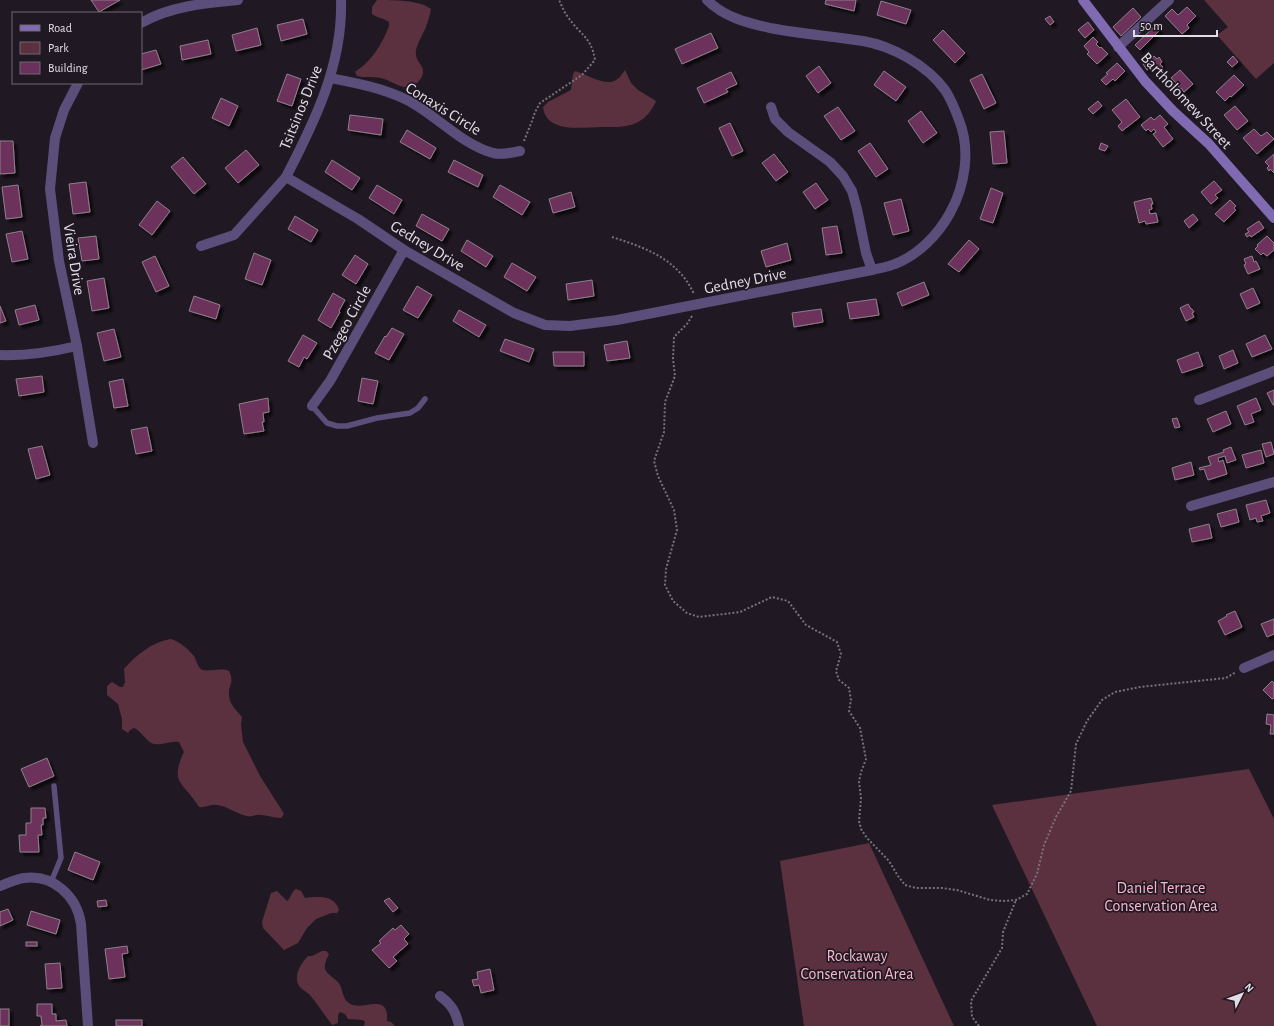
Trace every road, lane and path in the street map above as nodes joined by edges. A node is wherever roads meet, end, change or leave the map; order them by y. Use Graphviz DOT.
graph roads {
  1 [pos="238,0"];
  2 [pos="341,0"];
  3 [pos="559,0"];
  4 [pos="707,0"];
  5 [pos="1083,0"];
  6 [pos="1170,0"];
  7 [pos="188,3"];
  8 [pos="142,22"];
  9 [pos="1118,47"];
  10 [pos="330,78"];
  11 [pos="77,84"];
  12 [pos="771,107"];
  13 [pos="520,151"];
  14 [pos="286,177"];
  15 [pos="1274,218"];
  16 [pos="612,237"];
  17 [pos="201,246"];
  18 [pos="404,250"];
  19 [pos="872,270"];
  20 [pos="698,305"];
  21 [pos="76,346"];
  22 [pos="0,355"];
  23 [pos="1274,371"];
  24 [pos="425,399"];
  25 [pos="1199,400"];
  26 [pos="312,406"];
  27 [pos="93,443"];
  28 [pos="1274,482"];
  29 [pos="1191,506"];
  30 [pos="1274,655"];
  31 [pos="1244,668"];
  32 [pos="54,786"];
  33 [pos="51,882"];
  34 [pos="0,886"];
  35 [pos="1016,900"];
  36 [pos="440,996"];
  37 [pos="88,1026"];
  38 [pos="459,1026"];
  39 [pos="979,1026"];
  1 -- 7 [label="street"];
  2 -- 10 [label="street, Tsitsinos Drive"];
  3 -- 13 [label="path"];
  4 -- 19 [label="street, Gedney Drive"];
  5 -- 9 [label="main road, Bartholomew Street"];
  6 -- 9 [label="street"];
  7 -- 8 [label="street"];
  9 -- 15 [label="main road, Bartholomew Street"];
  10 -- 13 [label="street, Conaxis Circle"];
  10 -- 14 [label="street, Tsitsinos Drive"];
  11 -- 21 [label="street, Vieira Drive"];
  12 -- 19 [label="street"];
  14 -- 17 [label="street"];
  14 -- 18 [label="street, Gedney Drive"];
  16 -- 20 [label="path"];
  18 -- 20 [label="street, Gedney Drive"];
  18 -- 26 [label="street, Pzegeo Circle"];
  19 -- 20 [label="street, Gedney Drive"];
  20 -- 35 [label="path"];
  21 -- 22 [label="street"];
  21 -- 27 [label="street, Vieira Drive"];
  23 -- 25 [label="street"];
  24 -- 26 [label="lane"];
  28 -- 29 [label="street"];
  30 -- 31 [label="street"];
  31 -- 35 [label="path"];
  32 -- 33 [label="lane"];
  33 -- 34 [label="street"];
  33 -- 37 [label="street"];
  35 -- 39 [label="path"];
  36 -- 38 [label="street"];
}
